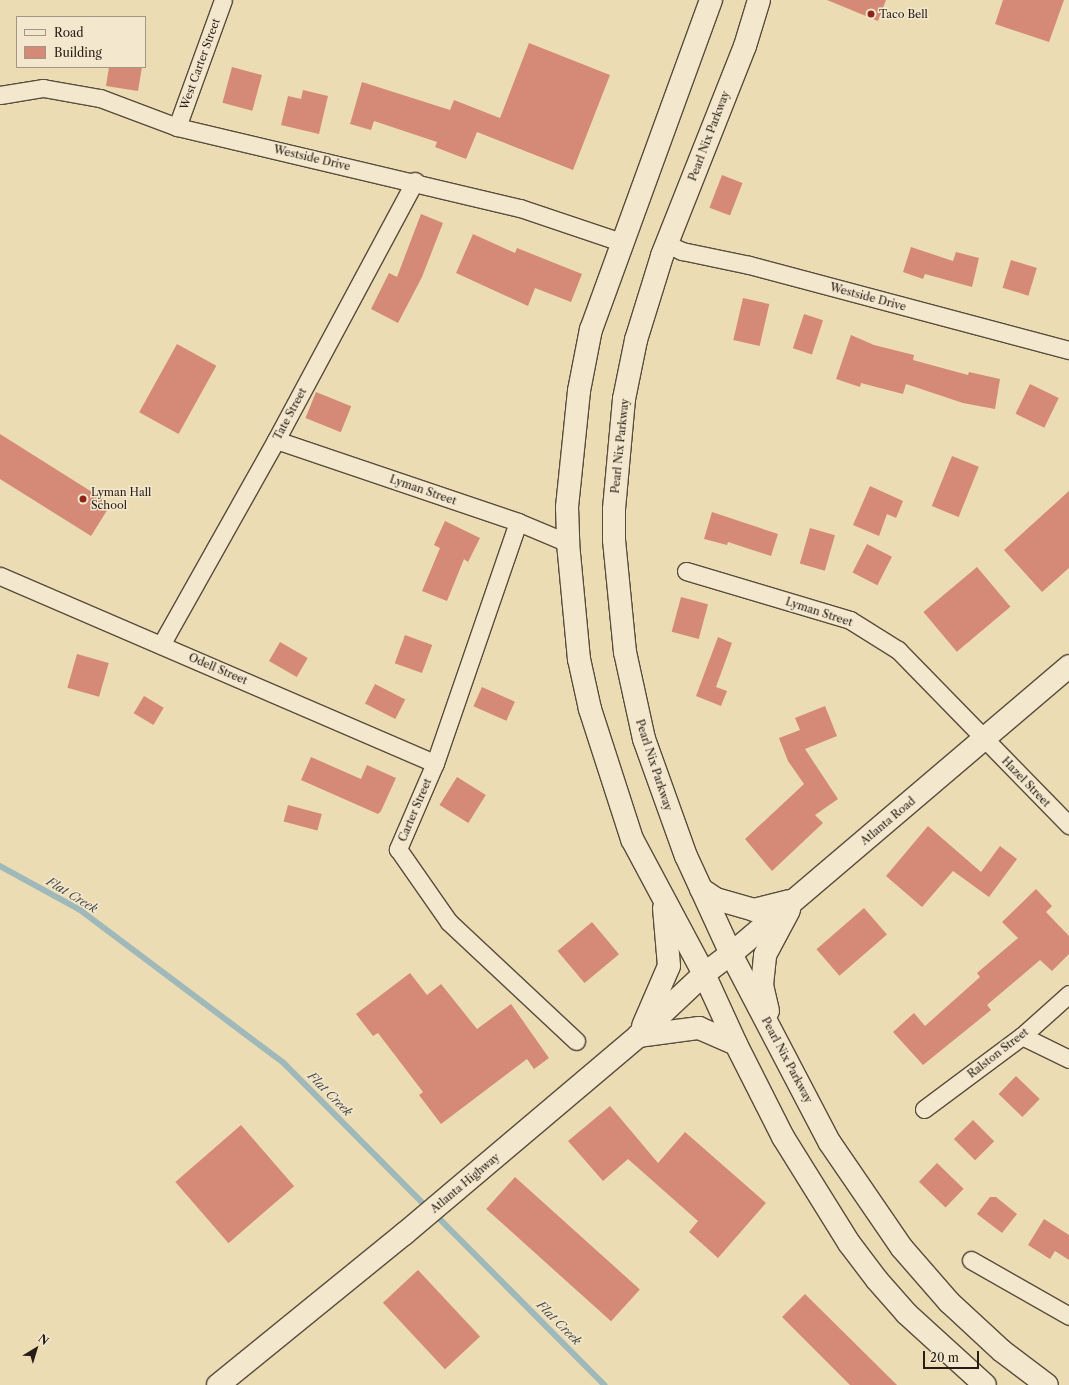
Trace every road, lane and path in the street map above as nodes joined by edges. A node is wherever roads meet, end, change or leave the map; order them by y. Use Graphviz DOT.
graph roads {
  1 [pos="223,0"];
  2 [pos="711,0"];
  3 [pos="760,0"];
  4 [pos="0,95"];
  5 [pos="177,127"];
  6 [pos="414,181"];
  7 [pos="624,243"];
  8 [pos="667,244"];
  9 [pos="1069,350"];
  10 [pos="276,440"];
  11 [pos="518,522"];
  12 [pos="568,543"];
  13 [pos="686,571"];
  14 [pos="0,576"];
  15 [pos="161,645"];
  16 [pos="1069,666"];
  17 [pos="983,738"];
  18 [pos="435,763"];
  19 [pos="1069,826"];
  20 [pos="701,889"];
  21 [pos="663,899"];
  22 [pos="794,900"];
  23 [pos="731,954"];
  24 [pos="704,974"];
  25 [pos="1069,994"];
  26 [pos="773,1033"];
  27 [pos="638,1036"];
  28 [pos="1022,1036"];
  29 [pos="576,1041"];
  30 [pos="736,1044"];
  31 [pos="1069,1059"];
  32 [pos="924,1109"];
  33 [pos="971,1260"];
  34 [pos="1069,1316"];
  35 [pos="218,1385"];
  36 [pos="985,1385"];
  37 [pos="1047,1385"];
  1 -- 5 [label="street, West Carter Street"];
  2 -- 7 [label="main road"];
  3 -- 8 [label="main road, Pearl Nix Parkway"];
  4 -- 5 [label="street, Westside Drive"];
  5 -- 6 [label="street, Westside Drive"];
  6 -- 7 [label="street, Westside Drive"];
  6 -- 10 [label="street, Tate Street"];
  7 -- 12 [label="main road"];
  8 -- 9 [label="street, Westside Drive"];
  8 -- 20 [label="main road, Pearl Nix Parkway"];
  10 -- 11 [label="street, Lyman Street"];
  10 -- 15 [label="street, Tate Street"];
  11 -- 12 [label="street, Lyman Street"];
  11 -- 18 [label="street, Carter Street"];
  12 -- 21 [label="main road"];
  13 -- 17 [label="street, Lyman Street"];
  14 -- 15 [label="street, Odell Street"];
  15 -- 18 [label="street, Odell Street"];
  16 -- 17 [label="main road, Atlanta Road"];
  17 -- 19 [label="street, Hazel Street"];
  17 -- 22 [label="main road, Atlanta Road"];
  18 -- 29 [label="street, Carter Street"];
  20 -- 22 [label="main road"];
  20 -- 23 [label="main road, Pearl Nix Parkway"];
  21 -- 24 [label="main road"];
  21 -- 27 [label="main road"];
  22 -- 23 [label="main road, Atlanta Road"];
  22 -- 26 [label="main road"];
  23 -- 24 [label="main road, Atlanta Road"];
  23 -- 26 [label="main road, Pearl Nix Parkway"];
  24 -- 27 [label="main road, Atlanta Highway"];
  24 -- 30 [label="main road"];
  25 -- 28 [label="street, Ralston Street"];
  26 -- 37 [label="main road, Pearl Nix Parkway"];
  27 -- 30 [label="main road"];
  27 -- 35 [label="main road, Atlanta Highway"];
  28 -- 31 [label="street"];
  28 -- 32 [label="street, Ralston Street"];
  30 -- 36 [label="main road"];
  33 -- 34 [label="street"];
}
